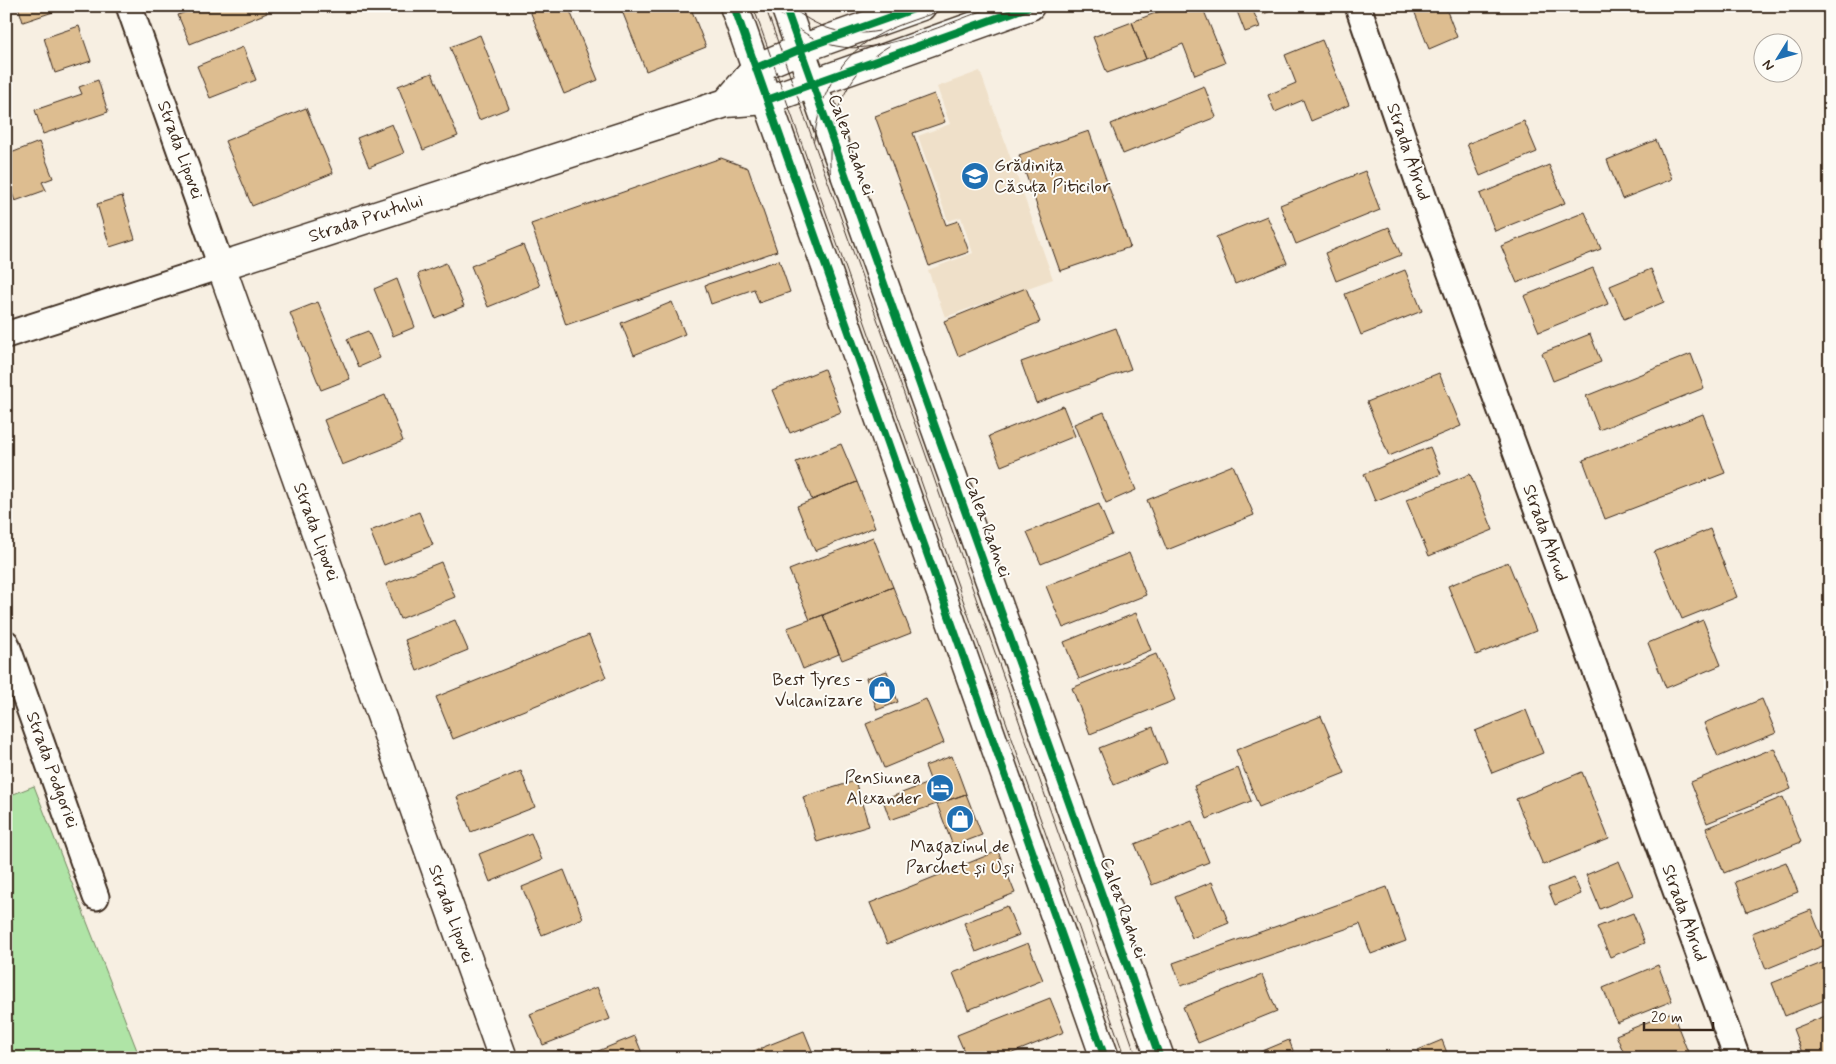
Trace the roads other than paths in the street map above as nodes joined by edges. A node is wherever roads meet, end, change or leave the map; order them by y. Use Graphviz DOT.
graph roads {
  1 [pos="128,6"];
  2 [pos="734,6"];
  3 [pos="785,6"];
  4 [pos="922,6"];
  5 [pos="1030,6"];
  6 [pos="1358,6"];
  7 [pos="801,49"];
  8 [pos="756,68"];
  9 [pos="813,84"];
  10 [pos="767,100"];
  11 [pos="726,103"];
  12 [pos="221,266"];
  13 [pos="6,335"];
  14 [pos="6,643"];
  15 [pos="96,897"];
  16 [pos="503,1058"];
  17 [pos="1105,1058"];
  18 [pos="1160,1058"];
  19 [pos="1737,1058"];
  1 -- 12 [label="street, Strada Lipovei"];
  2 -- 8 [label="main road"];
  3 -- 7 [label="main road, Calea Radnei"];
  4 -- 7 [label="main road"];
  5 -- 9 [label="main road, Strada Prutului"];
  6 -- 19 [label="street, Strada Abrud"];
  7 -- 8 [label="main road"];
  7 -- 9 [label="main road, Calea Radnei"];
  8 -- 10 [label="main road"];
  8 -- 11 [label="main road"];
  9 -- 10 [label="main road, Strada Prutului"];
  9 -- 18 [label="main road, Calea Radnei"];
  10 -- 11 [label="main road, Strada Prutului"];
  10 -- 17 [label="main road"];
  11 -- 12 [label="main road, Strada Prutului"];
  12 -- 13 [label="street, Strada Prutului"];
  12 -- 16 [label="main road, Strada Lipovei"];
  14 -- 15 [label="street, Strada Podgoriei"];
}
